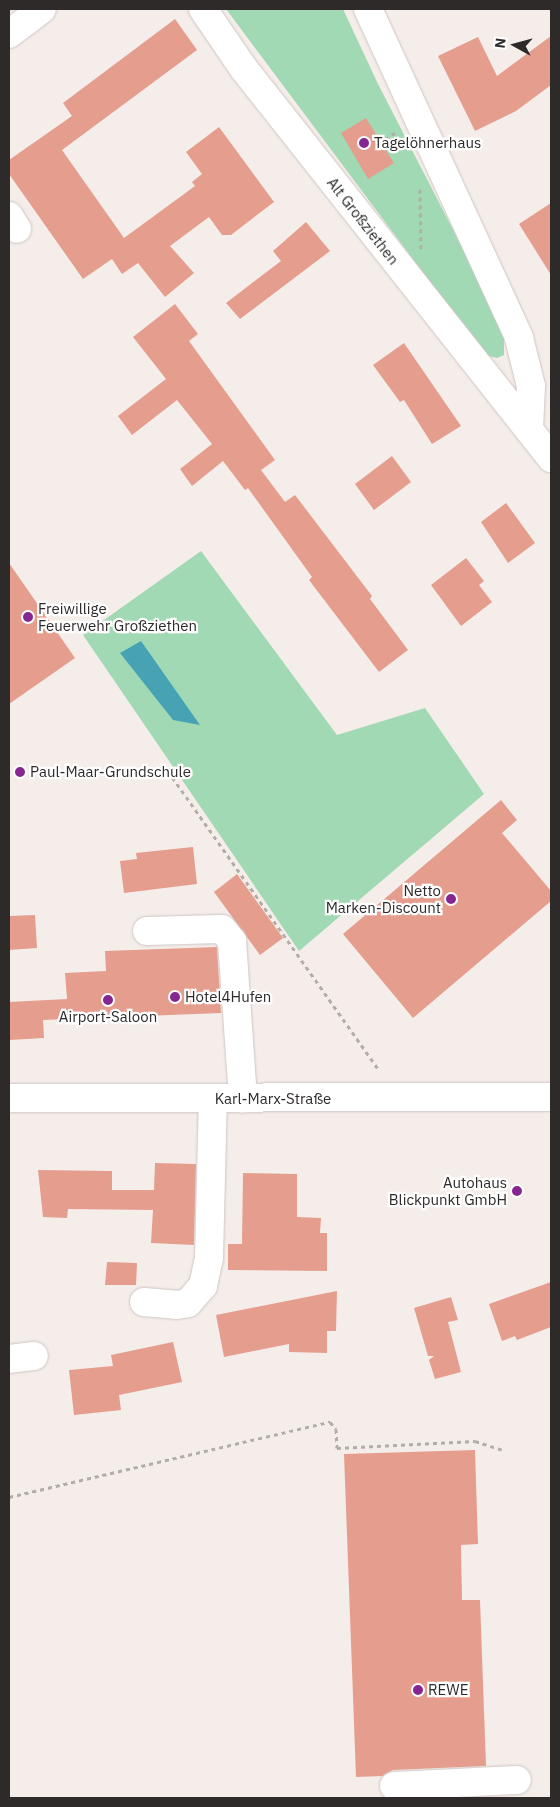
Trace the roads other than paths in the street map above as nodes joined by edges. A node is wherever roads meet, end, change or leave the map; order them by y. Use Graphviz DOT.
graph roads {
  1 [pos="42,9"];
  2 [pos="203,9"];
  3 [pos="368,9"];
  4 [pos="9,34"];
  5 [pos="529,429"];
  6 [pos="551,458"];
  7 [pos="147,931"];
  8 [pos="9,1098"];
  9 [pos="213,1099"];
  10 [pos="243,1099"];
  11 [pos="547,1100"];
  12 [pos="144,1302"];
  13 [pos="518,1780"];
  14 [pos="394,1786"];
  1 -- 4 [label="street"];
  2 -- 5 [label="street, Alt Großziethen"];
  3 -- 5 [label="street"];
  5 -- 6 [label="street, Alt Großziethen"];
  7 -- 10 [label="street"];
  8 -- 9 [label="street, Karl-Marx-Straße"];
  9 -- 10 [label="street, Karl-Marx-Straße"];
  9 -- 12 [label="street"];
  10 -- 11 [label="street, Karl-Marx-Straße"];
  13 -- 14 [label="street"];
}
